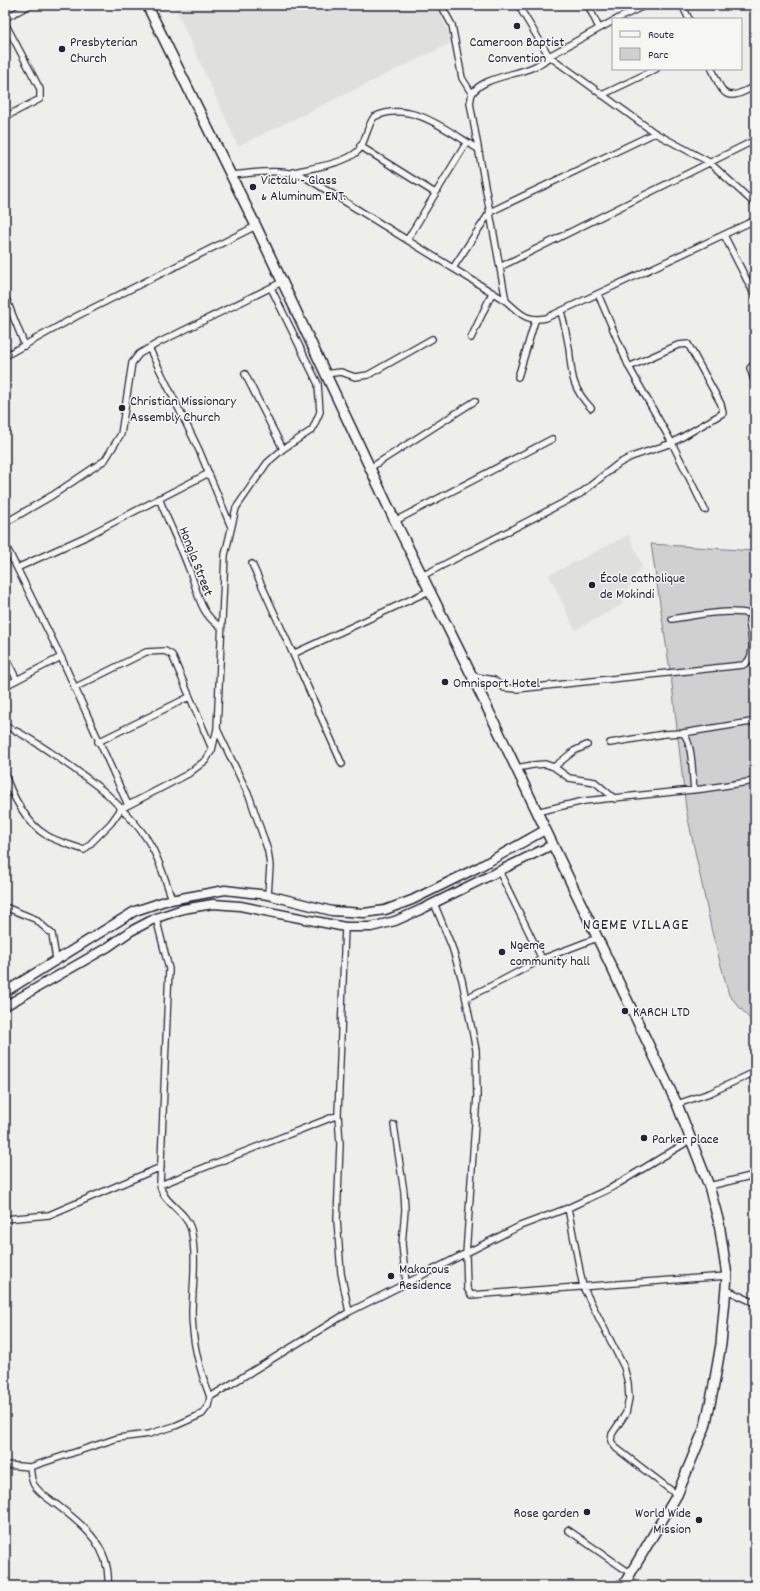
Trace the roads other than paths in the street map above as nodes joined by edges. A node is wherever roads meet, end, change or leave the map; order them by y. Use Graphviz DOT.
graph roads {
  1 [pos="30,5"];
  2 [pos="147,5"];
  3 [pos="441,5"];
  4 [pos="518,5"];
  5 [pos="588,5"];
  6 [pos="646,5"];
  7 [pos="682,5"];
  8 [pos="5,18"];
  9 [pos="620,18"];
  10 [pos="688,18"];
  11 [pos="612,22"];
  12 [pos="5,23"];
  13 [pos="599,28"];
  14 [pos="549,56"];
  15 [pos="654,70"];
  16 [pos="712,70"];
  17 [pos="755,86"];
  18 [pos="472,94"];
  19 [pos="602,95"];
  20 [pos="5,117"];
  21 [pos="655,133"];
  22 [pos="755,140"];
  23 [pos="467,142"];
  24 [pos="360,146"];
  25 [pos="478,149"];
  26 [pos="709,162"];
  27 [pos="293,172"];
  28 [pos="231,175"];
  29 [pos="436,193"];
  30 [pos="755,204"];
  31 [pos="490,212"];
  32 [pos="755,220"];
  33 [pos="256,226"];
  34 [pos="724,235"];
  35 [pos="407,240"];
  36 [pos="500,266"];
  37 [pos="453,268"];
  38 [pos="282,282"];
  39 [pos="270,288"];
  40 [pos="492,293"];
  41 [pos="598,294"];
  42 [pos="5,296"];
  43 [pos="755,296"];
  44 [pos="506,301"];
  45 [pos="561,311"];
  46 [pos="535,320"];
  47 [pos="471,338"];
  48 [pos="432,339"];
  49 [pos="25,346"];
  50 [pos="149,348"];
  51 [pos="5,356"];
  52 [pos="755,363"];
  53 [pos="629,367"];
  54 [pos="246,374"];
  55 [pos="326,374"];
  56 [pos="518,377"];
  57 [pos="755,383"];
  58 [pos="475,402"];
  59 [pos="591,408"];
  60 [pos="552,439"];
  61 [pos="672,443"];
  62 [pos="283,449"];
  63 [pos="370,468"];
  64 [pos="209,473"];
  65 [pos="159,498"];
  66 [pos="705,510"];
  67 [pos="395,521"];
  68 [pos="5,523"];
  69 [pos="231,527"];
  70 [pos="5,544"];
  71 [pos="252,564"];
  72 [pos="17,568"];
  73 [pos="422,576"];
  74 [pos="430,591"];
  75 [pos="753,613"];
  76 [pos="672,619"];
  77 [pos="221,627"];
  78 [pos="293,654"];
  79 [pos="5,656"];
  80 [pos="61,657"];
  81 [pos="753,658"];
  82 [pos="472,676"];
  83 [pos="17,680"];
  84 [pos="5,686"];
  85 [pos="74,688"];
  86 [pos="189,697"];
  87 [pos="751,722"];
  88 [pos="5,727"];
  89 [pos="217,729"];
  90 [pos="684,733"];
  91 [pos="98,742"];
  92 [pos="610,743"];
  93 [pos="587,745"];
  94 [pos="212,750"];
  95 [pos="342,764"];
  96 [pos="554,767"];
  97 [pos="516,768"];
  98 [pos="5,774"];
  99 [pos="755,781"];
  100 [pos="694,790"];
  101 [pos="616,799"];
  102 [pos="128,805"];
  103 [pos="121,809"];
  104 [pos="536,812"];
  105 [pos="545,830"];
  106 [pos="552,845"];
  107 [pos="499,871"];
  108 [pos="268,895"];
  109 [pos="172,899"];
  110 [pos="434,903"];
  111 [pos="5,907"];
  112 [pos="156,918"];
  113 [pos="345,927"];
  114 [pos="597,938"];
  115 [pos="56,959"];
  116 [pos="542,959"];
  117 [pos="5,992"];
  118 [pos="466,998"];
  119 [pos="5,1006"];
  120 [pos="755,1072"];
  121 [pos="677,1104"];
  122 [pos="338,1115"];
  123 [pos="394,1125"];
  124 [pos="692,1139"];
  125 [pos="161,1167"];
  126 [pos="755,1175"];
  127 [pos="160,1185"];
  128 [pos="709,1186"];
  129 [pos="568,1208"];
  130 [pos="5,1220"];
  131 [pos="466,1254"];
  132 [pos="727,1276"];
  133 [pos="406,1282"];
  134 [pos="583,1287"];
  135 [pos="727,1290"];
  136 [pos="755,1303"];
  137 [pos="349,1312"];
  138 [pos="210,1396"];
  139 [pos="5,1465"];
  140 [pos="30,1467"];
  141 [pos="677,1495"];
  142 [pos="568,1530"];
  143 [pos="630,1573"];
  144 [pos="108,1586"];
  145 [pos="623,1586"];
  1 -- 8 [label="street"];
  2 -- 28 [label="highway"];
  3 -- 18 [label="street"];
  4 -- 14 [label="street"];
  5 -- 13 [label="street"];
  6 -- 9 [label="street"];
  7 -- 10 [label="street"];
  11 -- 13 [label="street"];
  12 -- 20 [label="street"];
  13 -- 14 [label="street"];
  14 -- 18 [label="street"];
  14 -- 19 [label="street"];
  15 -- 19 [label="street"];
  16 -- 17 [label="street"];
  18 -- 25 [label="street"];
  19 -- 21 [label="street"];
  21 -- 26 [label="street"];
  21 -- 31 [label="street"];
  22 -- 26 [label="street"];
  23 -- 24 [label="street"];
  23 -- 25 [label="street"];
  23 -- 29 [label="street"];
  24 -- 27 [label="street"];
  24 -- 29 [label="street"];
  25 -- 31 [label="street"];
  26 -- 30 [label="street"];
  26 -- 36 [label="street"];
  27 -- 28 [label="street"];
  27 -- 35 [label="street"];
  28 -- 33 [label="highway"];
  29 -- 35 [label="street"];
  31 -- 36 [label="street"];
  31 -- 37 [label="street"];
  32 -- 34 [label="street"];
  33 -- 38 [label="highway"];
  33 -- 49 [label="street"];
  34 -- 41 [label="street"];
  34 -- 43 [label="street"];
  35 -- 37 [label="street"];
  36 -- 44 [label="street"];
  37 -- 40 [label="street"];
  38 -- 39 [label="street"];
  38 -- 55 [label="highway"];
  39 -- 50 [label="street"];
  39 -- 62 [label="street"];
  40 -- 44 [label="street"];
  40 -- 47 [label="street"];
  41 -- 45 [label="street"];
  41 -- 53 [label="street"];
  42 -- 49 [label="street"];
  44 -- 46 [label="street"];
  45 -- 46 [label="street"];
  45 -- 59 [label="street"];
  46 -- 56 [label="street"];
  48 -- 55 [label="street"];
  49 -- 51 [label="street"];
  50 -- 64 [label="street"];
  50 -- 68 [label="street"];
  52 -- 57 [label="street"];
  53 -- 61 [label="street"];
  53 -- 61 [label="street"];
  54 -- 62 [label="street"];
  55 -- 63 [label="highway"];
  58 -- 63 [label="street"];
  60 -- 67 [label="street"];
  61 -- 66 [label="street"];
  61 -- 73 [label="street"];
  62 -- 69 [label="street"];
  63 -- 67 [label="highway"];
  64 -- 65 [label="street"];
  64 -- 69 [label="street"];
  65 -- 72 [label="street"];
  65 -- 77 [label="street, Hongla Street"];
  67 -- 73 [label="highway"];
  69 -- 77 [label="street"];
  70 -- 72 [label="street"];
  71 -- 78 [label="street"];
  72 -- 80 [label="street"];
  73 -- 74 [label="highway"];
  74 -- 78 [label="street"];
  74 -- 82 [label="highway"];
  75 -- 76 [label="street"];
  75 -- 81 [label="street"];
  77 -- 89 [label="street"];
  78 -- 95 [label="street"];
  79 -- 83 [label="street"];
  80 -- 83 [label="street"];
  80 -- 85 [label="street"];
  81 -- 82 [label="street"];
  82 -- 97 [label="highway"];
  83 -- 84 [label="street"];
  85 -- 86 [label="street"];
  85 -- 91 [label="street"];
  86 -- 91 [label="street"];
  86 -- 94 [label="street"];
  87 -- 90 [label="street"];
  88 -- 103 [label="street"];
  89 -- 94 [label="street"];
  89 -- 108 [label="street"];
  90 -- 92 [label="street"];
  90 -- 100 [label="street"];
  91 -- 102 [label="street"];
  93 -- 96 [label="street"];
  94 -- 102 [label="street"];
  96 -- 97 [label="street"];
  96 -- 101 [label="street"];
  97 -- 104 [label="highway"];
  98 -- 103 [label="street"];
  99 -- 100 [label="street"];
  100 -- 101 [label="street"];
  101 -- 104 [label="street"];
  102 -- 103 [label="street"];
  103 -- 109 [label="street"];
  104 -- 105 [label="highway"];
  105 -- 106 [label="highway"];
  105 -- 108 [label="main road"];
  106 -- 107 [label="main road"];
  106 -- 114 [label="highway"];
  107 -- 110 [label="main road"];
  107 -- 116 [label="street"];
  108 -- 109 [label="main road"];
  109 -- 115 [label="main road"];
  110 -- 113 [label="main road"];
  110 -- 118 [label="street"];
  111 -- 115 [label="street"];
  112 -- 113 [label="main road"];
  112 -- 119 [label="main road"];
  112 -- 125 [label="street"];
  113 -- 122 [label="street"];
  114 -- 116 [label="street"];
  114 -- 121 [label="highway"];
  115 -- 117 [label="main road"];
  116 -- 118 [label="street"];
  118 -- 131 [label="street"];
  120 -- 121 [label="street"];
  121 -- 124 [label="highway"];
  122 -- 127 [label="street"];
  122 -- 137 [label="street"];
  123 -- 133 [label="street"];
  124 -- 128 [label="highway"];
  124 -- 129 [label="street"];
  125 -- 127 [label="street"];
  125 -- 130 [label="street"];
  126 -- 128 [label="street"];
  127 -- 138 [label="street"];
  128 -- 132 [label="highway"];
  129 -- 131 [label="street"];
  129 -- 134 [label="street"];
  131 -- 133 [label="street"];
  131 -- 134 [label="street"];
  132 -- 134 [label="street"];
  132 -- 135 [label="highway"];
  133 -- 137 [label="street"];
  134 -- 141 [label="street"];
  135 -- 136 [label="street"];
  135 -- 141 [label="highway"];
  137 -- 138 [label="street"];
  138 -- 140 [label="street"];
  139 -- 140 [label="street"];
  140 -- 144 [label="street"];
  141 -- 143 [label="highway"];
  142 -- 143 [label="street"];
  143 -- 145 [label="highway"];
}
